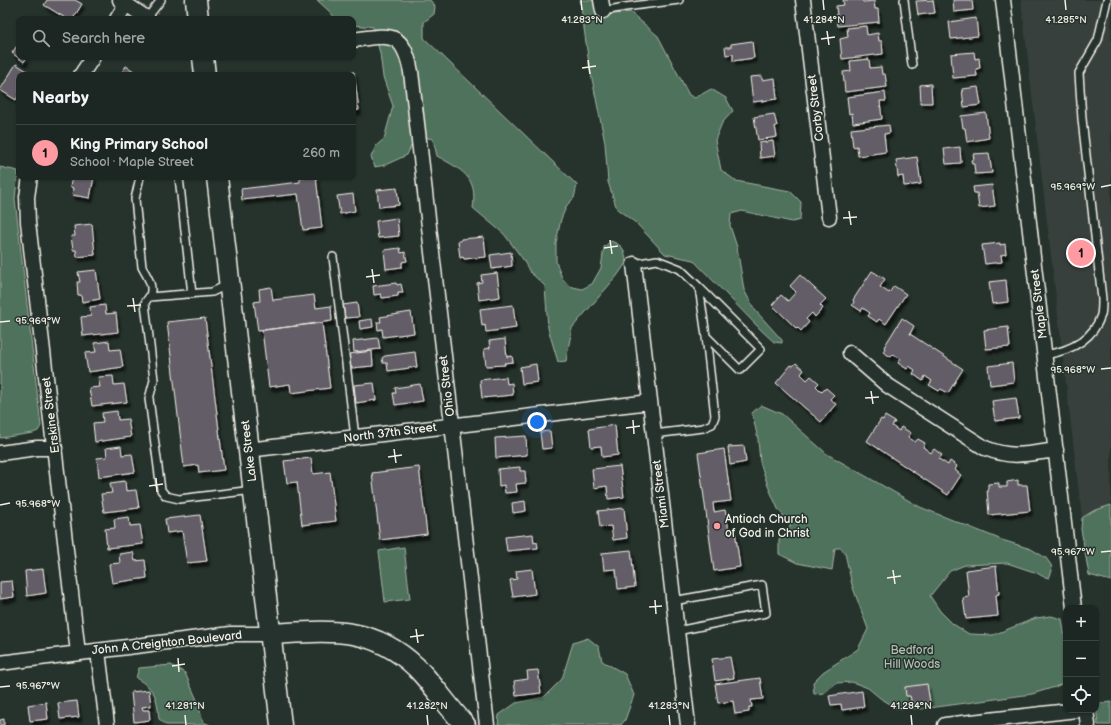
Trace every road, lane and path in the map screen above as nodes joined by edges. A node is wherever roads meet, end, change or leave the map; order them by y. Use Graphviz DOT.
graph roads {
  1 [pos="161,0"];
  2 [pos="196,0"];
  3 [pos="679,0"];
  4 [pos="803,0"];
  5 [pos="904,0"];
  6 [pos="1003,0"];
  7 [pos="1107,0"];
  8 [pos="123,2"];
  9 [pos="602,5"];
  10 [pos="118,16"];
  11 [pos="144,16"];
  12 [pos="149,16"];
  13 [pos="198,16"];
  14 [pos="356,40"];
  15 [pos="91,60"];
  16 [pos="912,65"];
  17 [pos="83,72"];
  18 [pos="30,180"];
  19 [pos="139,180"];
  20 [pos="179,180"];
  21 [pos="216,180"];
  22 [pos="829,217"];
  23 [pos="333,257"];
  24 [pos="634,264"];
  25 [pos="229,284"];
  26 [pos="699,287"];
  27 [pos="192,294"];
  28 [pos="149,297"];
  29 [pos="706,336"];
  30 [pos="850,353"];
  31 [pos="1045,355"];
  32 [pos="650,402"];
  33 [pos="452,425"];
  34 [pos="654,434"];
  35 [pos="355,437"];
  36 [pos="55,448"];
  37 [pos="248,450"];
  38 [pos="1056,450"];
  39 [pos="0,453"];
  40 [pos="253,490"];
  41 [pos="673,601"];
  42 [pos="1074,605"];
  43 [pos="677,631"];
  44 [pos="270,634"];
  45 [pos="98,651"];
  46 [pos="78,653"];
  47 [pos="0,663"];
  48 [pos="1063,712"];
  49 [pos="1086,713"];
  50 [pos="107,725"];
  51 [pos="281,725"];
  52 [pos="465,725"];
  53 [pos="487,725"];
  54 [pos="688,725"];
  55 [pos="945,725"];
  56 [pos="1088,725"];
  1 -- 12 [label="lane"];
  2 -- 13 [label="main road"];
  3 -- 9 [label="lane"];
  4 -- 22 [label="street, Corby Street"];
  5 -- 16 [label="lane"];
  6 -- 31 [label="street, Maple Street"];
  7 -- 31 [label="lane"];
  8 -- 10 [label="street"];
  8 -- 11 [label="street"];
  14 -- 33 [label="street, Ohio Street"];
  15 -- 17 [label="street"];
  18 -- 36 [label="street, Erskine Street"];
  19 -- 28 [label="lane"];
  20 -- 27 [label="lane"];
  21 -- 25 [label="main road, Lake Street"];
  23 -- 35 [label="lane"];
  24 -- 26 [label="lane"];
  24 -- 32 [label="street, Miami Street"];
  25 -- 27 [label="lane"];
  25 -- 37 [label="main road, Lake Street"];
  26 -- 29 [label="lane"];
  26 -- 29 [label="lane"];
  27 -- 28 [label="lane"];
  28 -- 40 [label="lane"];
  29 -- 34 [label="lane"];
  30 -- 38 [label="street"];
  31 -- 38 [label="street, Maple Street"];
  32 -- 33 [label="street, North 37th Street"];
  32 -- 34 [label="street, Miami Street"];
  33 -- 35 [label="street, North 37th Street"];
  33 -- 53 [label="street, Ohio Street"];
  34 -- 41 [label="street, Miami Street"];
  35 -- 37 [label="street, North 37th Street"];
  36 -- 39 [label="street"];
  36 -- 46 [label="street, Erskine Street"];
  37 -- 40 [label="main road, Lake Street"];
  38 -- 42 [label="street, Maple Street"];
  40 -- 44 [label="main road, Lake Street"];
  41 -- 43 [label="street, Miami Street"];
  41 -- 43 [label="lane"];
  43 -- 54 [label="street, Miami Street"];
  44 -- 45 [label="street, John A Creighton Boulevard"];
  44 -- 51 [label="main road, Lake Street"];
  44 -- 52 [label="main road, John A Creighton Boulevard"];
  45 -- 46 [label="street, John A Creighton Boulevard"];
  45 -- 50 [label="street"];
  46 -- 47 [label="street, John A Creighton Boulevard"];
  48 -- 55 [label="street"];
  49 -- 56 [label="street"];
}
